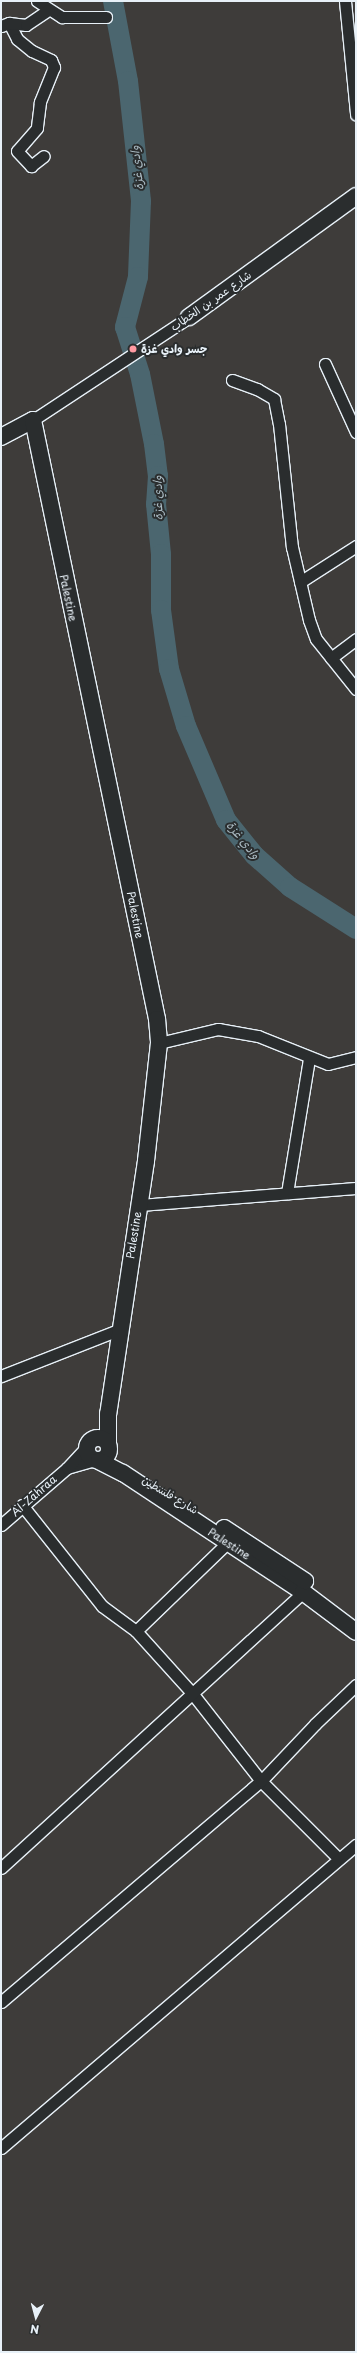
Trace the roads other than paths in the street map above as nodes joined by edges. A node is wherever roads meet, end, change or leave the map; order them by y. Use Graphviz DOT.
graph roads {
  1 [pos="37,1"];
  2 [pos="345,1"];
  3 [pos="48,10"];
  4 [pos="106,17"];
  5 [pos="5,25"];
  6 [pos="356,114"];
  7 [pos="44,156"];
  8 [pos="356,196"];
  9 [pos="189,317"];
  10 [pos="325,364"];
  11 [pos="232,380"];
  12 [pos="33,420"];
  13 [pos="356,432"];
  14 [pos="1,437"];
  15 [pos="356,546"];
  16 [pos="300,582"];
  17 [pos="356,639"];
  18 [pos="331,658"];
  19 [pos="356,689"];
  20 [pos="159,1043"];
  21 [pos="356,1057"];
  22 [pos="309,1059"];
  23 [pos="356,1188"];
  24 [pos="287,1193"];
  25 [pos="139,1205"];
  26 [pos="121,1329"];
  27 [pos="1,1376"];
  28 [pos="100,1443"];
  29 [pos="97,1460"];
  30 [pos="67,1468"];
  31 [pos="22,1505"];
  32 [pos="1,1526"];
  33 [pos="227,1543"];
  34 [pos="303,1592"];
  35 [pos="356,1618"];
  36 [pos="136,1631"];
  37 [pos="356,1632"];
  38 [pos="356,1685"];
  39 [pos="192,1693"];
  40 [pos="262,1781"];
  41 [pos="356,1845"];
  42 [pos="339,1859"];
  43 [pos="1,1868"];
  44 [pos="1,2003"];
  45 [pos="1,2148"];
  1 -- 3 [label="street"];
  2 -- 6 [label="street"];
  3 -- 4 [label="street"];
  3 -- 5 [label="street"];
  5 -- 7 [label="street"];
  8 -- 9 [label="street, شارع عمر بن الخطاب"];
  9 -- 12 [label="street, شارع عمر بن الخطاب"];
  10 -- 13 [label="street"];
  11 -- 16 [label="street"];
  12 -- 14 [label="street, شارع عمر بن الخطاب"];
  12 -- 20 [label="street, Palestine"];
  15 -- 16 [label="street"];
  16 -- 18 [label="street"];
  17 -- 18 [label="street"];
  18 -- 19 [label="street"];
  20 -- 21 [label="street"];
  20 -- 25 [label="street, Palestine"];
  22 -- 24 [label="street"];
  23 -- 24 [label="street"];
  24 -- 25 [label="street"];
  25 -- 26 [label="street, Palestine"];
  26 -- 27 [label="street"];
  26 -- 28 [label="street, Palestine"];
  28 -- 29 [label="street, Palestine"];
  28 -- 30 [label="street, Al-Zahraa"];
  28 -- 35 [label="street, شارع فلسطين"];
  29 -- 30 [label="street, Al-Zahraa"];
  29 -- 33 [label="street, Palestine"];
  30 -- 31 [label="street, Al-Zahraa"];
  31 -- 32 [label="street, Al-Zahraa"];
  31 -- 36 [label="street"];
  33 -- 34 [label="street, Palestine"];
  33 -- 36 [label="street"];
  34 -- 37 [label="street, Palestine"];
  34 -- 39 [label="street"];
  36 -- 39 [label="street"];
  38 -- 40 [label="street"];
  39 -- 40 [label="street"];
  39 -- 43 [label="street"];
  40 -- 42 [label="street"];
  40 -- 44 [label="street"];
  41 -- 42 [label="street"];
  42 -- 45 [label="street"];
}
